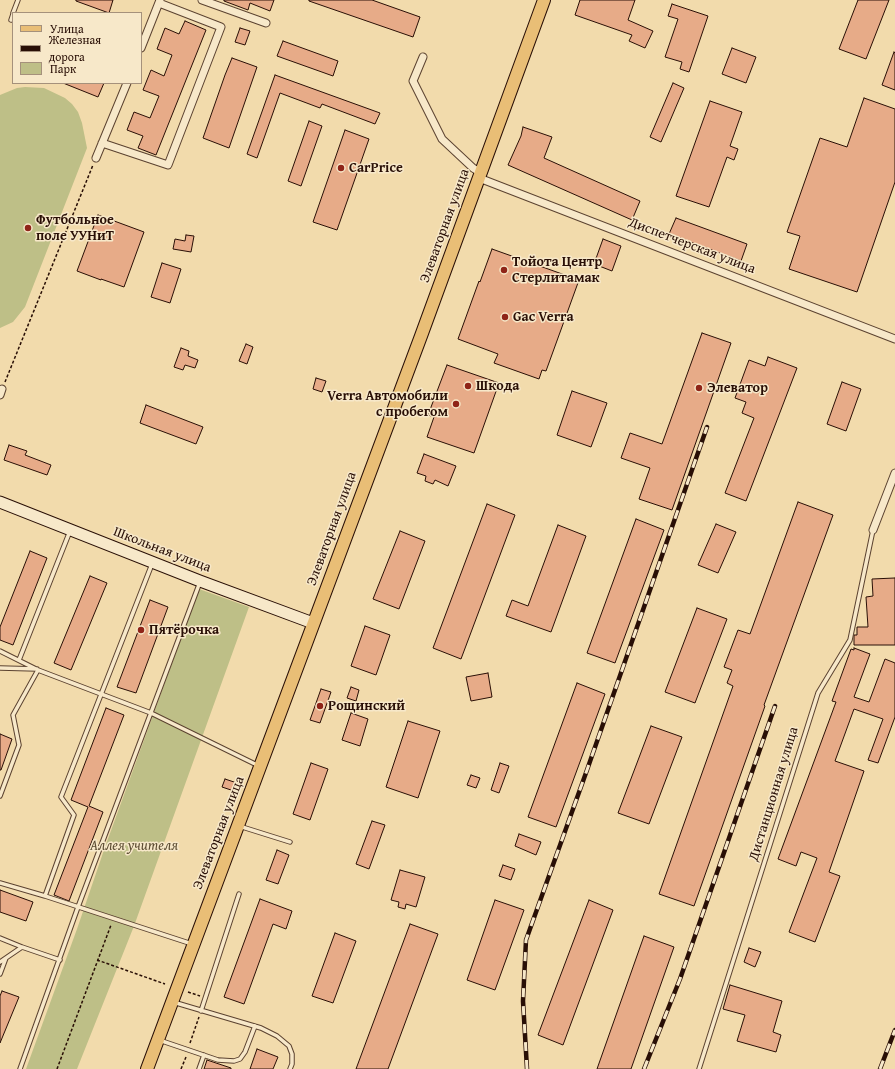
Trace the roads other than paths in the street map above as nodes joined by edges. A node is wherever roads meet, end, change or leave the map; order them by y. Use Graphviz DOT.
graph roads {
  1 [pos="18,0"];
  2 [pos="202,0"];
  3 [pos="544,0"];
  4 [pos="160,2"];
  5 [pos="14,12"];
  6 [pos="266,24"];
  7 [pos="142,46"];
  8 [pos="423,57"];
  9 [pos="127,84"];
  10 [pos="102,143"];
  11 [pos="96,158"];
  12 [pos="480,176"];
  13 [pos="895,339"];
  14 [pos="895,473"];
  15 [pos="0,502"];
  16 [pos="71,530"];
  17 [pos="873,530"];
  18 [pos="152,562"];
  19 [pos="200,581"];
  20 [pos="313,623"];
  21 [pos="0,651"];
  22 [pos="19,660"];
  23 [pos="0,668"];
  24 [pos="38,670"];
  25 [pos="101,694"];
  26 [pos="151,713"];
  27 [pos="260,766"];
  28 [pos="0,796"];
  29 [pos="238,826"];
  30 [pos="290,842"];
  31 [pos="0,883"];
  32 [pos="239,894"];
  33 [pos="45,896"];
  34 [pos="78,907"];
  35 [pos="0,938"];
  36 [pos="193,945"];
  37 [pos="22,947"];
  38 [pos="6,958"];
  39 [pos="60,960"];
  40 [pos="0,962"];
  41 [pos="0,974"];
  42 [pos="172,1002"];
  43 [pos="201,1011"];
  44 [pos="255,1026"];
  45 [pos="158,1040"];
  46 [pos="204,1055"];
  47 [pos="20,1069"];
  48 [pos="147,1069"];
  49 [pos="199,1069"];
  50 [pos="290,1069"];
  51 [pos="699,1069"];
  1 -- 5 [label="lane"];
  2 -- 6 [label="street"];
  3 -- 12 [label="main road, Элеваторная улица"];
  4 -- 7 [label="street"];
  4 -- 10 [label="street"];
  8 -- 12 [label="street, Диспетчерская улица"];
  9 -- 10 [label="street"];
  10 -- 11 [label="street"];
  12 -- 13 [label="street, Диспетчерская улица"];
  12 -- 20 [label="main road, Элеваторная улица"];
  14 -- 17 [label="street"];
  15 -- 16 [label="street, Школьная улица"];
  16 -- 18 [label="street, Школьная улица"];
  16 -- 22 [label="lane"];
  17 -- 51 [label="lane, Дистанционная улица"];
  18 -- 19 [label="street, Школьная улица"];
  18 -- 25 [label="lane"];
  19 -- 20 [label="street, Школьная улица"];
  19 -- 26 [label="lane"];
  20 -- 27 [label="main road, Элеваторная улица"];
  21 -- 22 [label="lane"];
  22 -- 24 [label="lane"];
  23 -- 24 [label="lane"];
  24 -- 25 [label="lane"];
  24 -- 28 [label="lane"];
  25 -- 26 [label="lane"];
  25 -- 33 [label="lane"];
  26 -- 27 [label="lane"];
  26 -- 34 [label="lane"];
  27 -- 29 [label="main road, Элеваторная улица"];
  29 -- 30 [label="lane"];
  29 -- 36 [label="main road, Элеваторная улица"];
  31 -- 33 [label="lane"];
  32 -- 43 [label="lane"];
  33 -- 34 [label="lane"];
  34 -- 36 [label="lane"];
  34 -- 39 [label="lane"];
  35 -- 37 [label="lane"];
  36 -- 42 [label="main road, Элеваторная улица"];
  37 -- 38 [label="lane"];
  37 -- 39 [label="lane"];
  38 -- 40 [label="lane"];
  38 -- 41 [label="lane"];
  39 -- 47 [label="lane"];
  42 -- 43 [label="lane"];
  42 -- 45 [label="main road, Элеваторная улица"];
  43 -- 44 [label="lane"];
  44 -- 46 [label="lane"];
  44 -- 50 [label="lane"];
  45 -- 46 [label="lane"];
  45 -- 48 [label="main road, Элеваторная улица"];
  46 -- 49 [label="lane"];
}
